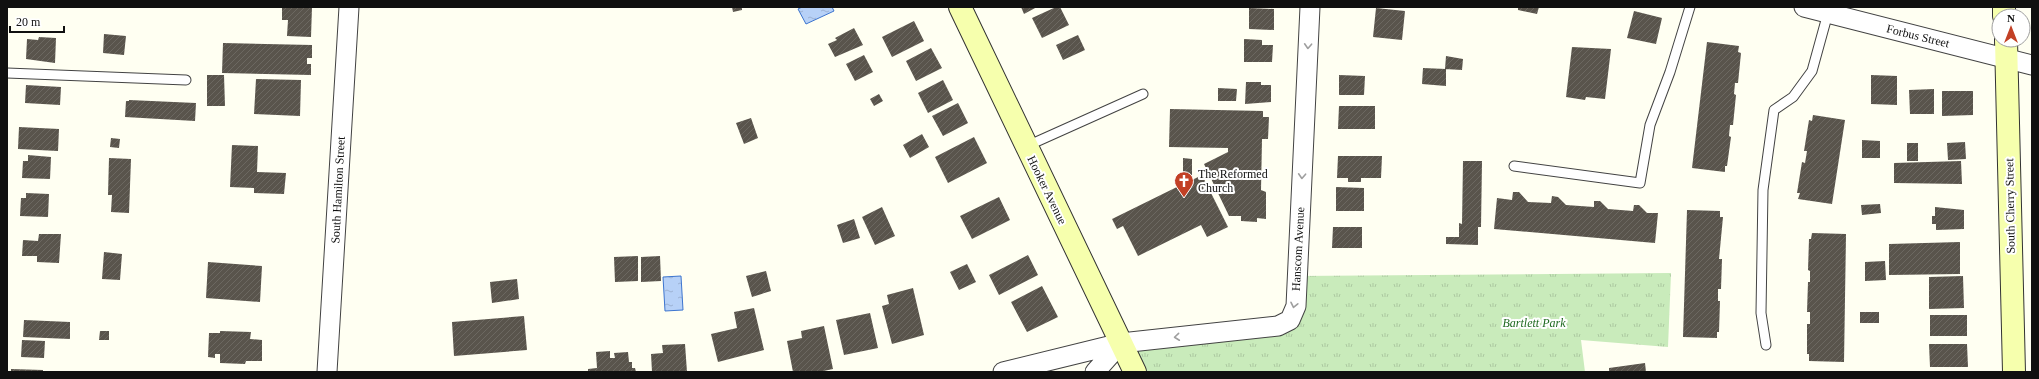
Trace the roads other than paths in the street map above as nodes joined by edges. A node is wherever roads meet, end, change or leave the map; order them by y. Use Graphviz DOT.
graph roads {
  1 [pos="349,7"];
  2 [pos="960,7"];
  3 [pos="1310,7"];
  4 [pos="1690,7"];
  5 [pos="1804,7"];
  6 [pos="1828,13"];
  7 [pos="2006,49"];
  8 [pos="2032,65"];
  9 [pos="7,73"];
  10 [pos="186,80"];
  11 [pos="1143,94"];
  12 [pos="1027,146"];
  13 [pos="1514,166"];
  14 [pos="1121,343"];
  15 [pos="1766,345"];
  16 [pos="327,372"];
  17 [pos="1003,372"];
  18 [pos="1095,372"];
  19 [pos="1136,372"];
  20 [pos="2014,372"];
  1 -- 16 [label="street, South Hamilton Street"];
  2 -- 12 [label="street, Hooker Avenue"];
  3 -- 14 [label="street, Hanscom Avenue, one-way"];
  4 -- 13 [label="lane"];
  5 -- 6 [label="street, Forbus Street"];
  6 -- 7 [label="street, Forbus Street"];
  6 -- 15 [label="lane"];
  7 -- 8 [label="street, Forbus Street"];
  7 -- 20 [label="street, South Cherry Street"];
  9 -- 10 [label="lane"];
  11 -- 12 [label="lane"];
  12 -- 14 [label="street, Hooker Avenue"];
  14 -- 17 [label="street, Hanscom Avenue"];
  14 -- 18 [label="street"];
  14 -- 19 [label="street, Hooker Avenue"];
}
